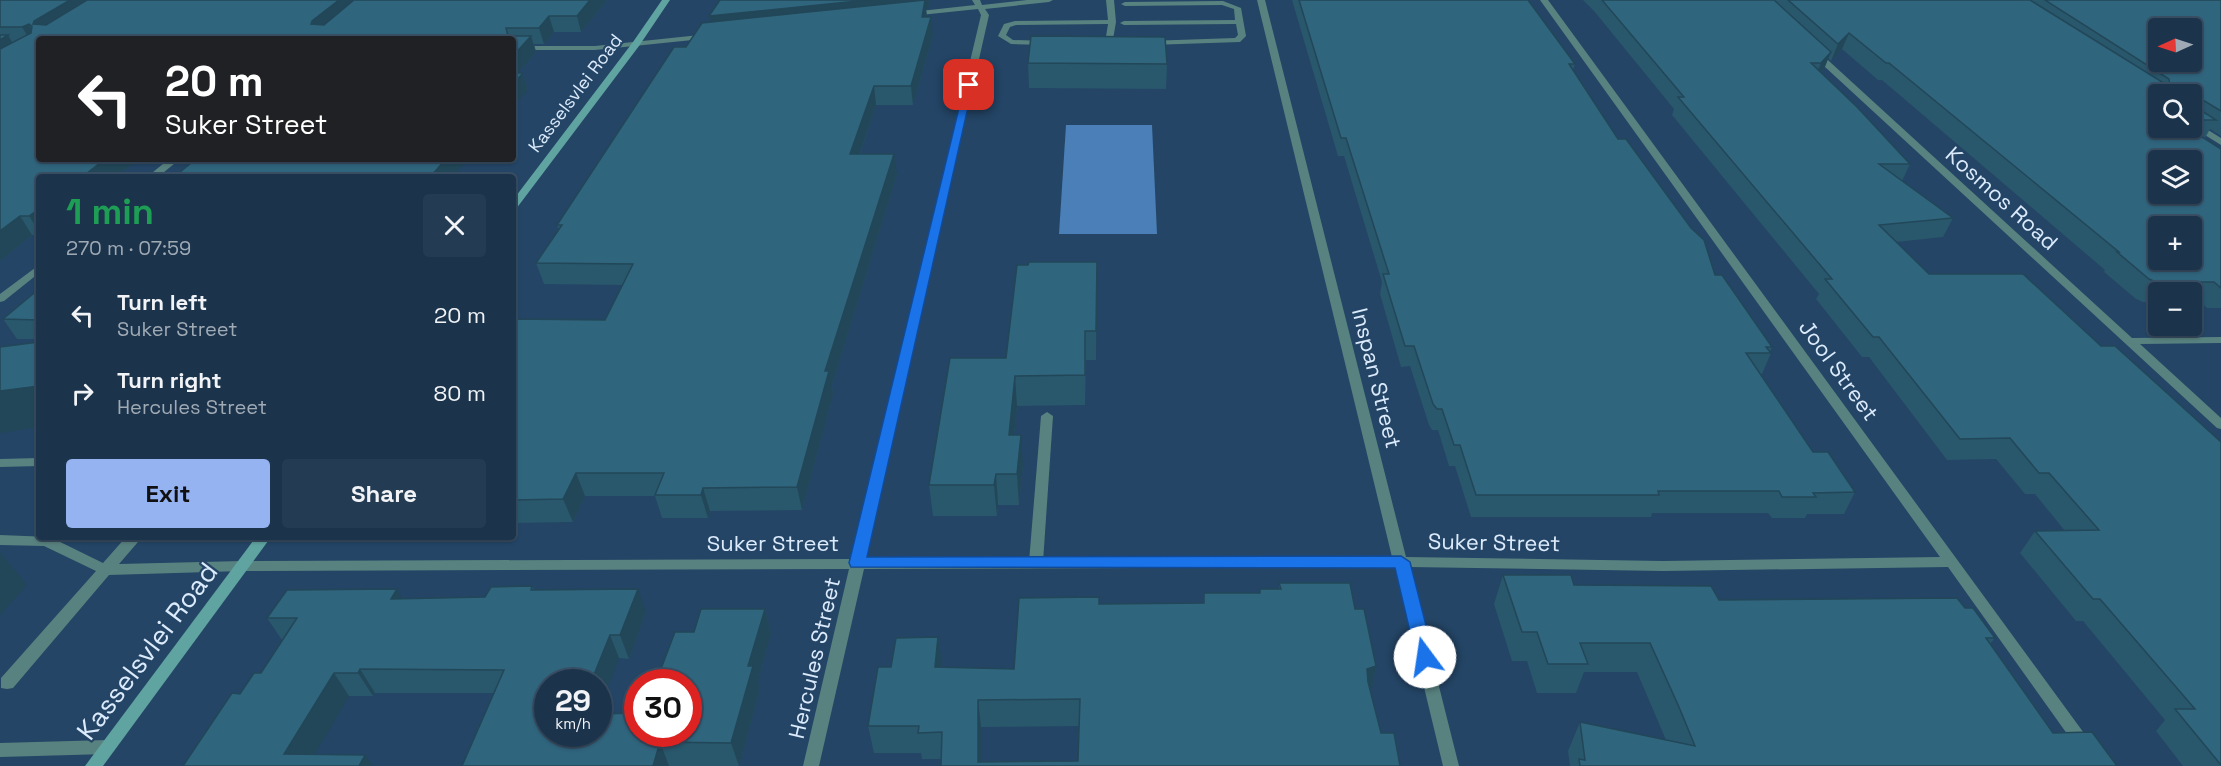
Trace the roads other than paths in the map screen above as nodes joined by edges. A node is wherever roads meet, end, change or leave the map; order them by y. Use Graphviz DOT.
graph roads {
  1 [pos="666,0"];
  2 [pos="1049,0"];
  3 [pos="1110,0"];
  4 [pos="1261,0"];
  5 [pos="1544,0"];
  6 [pos="1125,2"];
  7 [pos="978,3"];
  8 [pos="899,15"];
  9 [pos="1112,22"];
  10 [pos="1240,22"];
  11 [pos="1124,23"];
  12 [pos="1123,33"];
  13 [pos="717,35"];
  14 [pos="1060,43"];
  15 [pos="1099,43"];
  16 [pos="1108,43"];
  17 [pos="1122,43"];
  18 [pos="1143,43"];
  19 [pos="636,44"];
  20 [pos="516,48"];
  21 [pos="1810,48"];
  22 [pos="2202,130"];
  23 [pos="2221,142"];
  24 [pos="171,162"];
  25 [pos="156,174"];
  26 [pos="516,203"];
  27 [pos="36,270"];
  28 [pos="0,300"];
  29 [pos="2130,340"];
  30 [pos="2221,340"];
  31 [pos="1047,416"];
  32 [pos="2221,425"];
  33 [pos="36,462"];
  34 [pos="0,463"];
  35 [pos="0,540"];
  36 [pos="131,540"];
  37 [pos="262,540"];
  38 [pos="1036,562"];
  39 [pos="1401,562"];
  40 [pos="1953,562"];
  41 [pos="857,563"];
  42 [pos="242,566"];
  43 [pos="106,570"];
  44 [pos="7,683"];
  45 [pos="107,747"];
  46 [pos="0,750"];
  47 [pos="93,766"];
  48 [pos="811,766"];
  49 [pos="1451,766"];
  50 [pos="2100,766"];
  1 -- 19 [label="street, Kasselsvlei Road"];
  2 -- 7 [label="street"];
  3 -- 9 [label="street"];
  4 -- 39 [label="street, Inspan Street"];
  5 -- 40 [label="street, Jool Street"];
  6 -- 10 [label="street"];
  6 -- 11 [label="street"];
  7 -- 8 [label="street"];
  7 -- 41 [label="street, Hercules Street"];
  9 -- 14 [label="street"];
  9 -- 16 [label="street"];
  10 -- 11 [label="street"];
  10 -- 18 [label="street"];
  11 -- 12 [label="street"];
  13 -- 19 [label="street"];
  15 -- 16 [label="street"];
  16 -- 17 [label="street"];
  19 -- 20 [label="street"];
  19 -- 26 [label="street, Kasselsvlei Road"];
  21 -- 29 [label="street, Kosmos Road"];
  22 -- 23 [label="street"];
  24 -- 25 [label="street"];
  27 -- 28 [label="street"];
  29 -- 30 [label="street"];
  29 -- 32 [label="street, Kosmos Road"];
  31 -- 38 [label="street"];
  33 -- 34 [label="street"];
  35 -- 43 [label="street"];
  36 -- 43 [label="street"];
  37 -- 42 [label="street, Kasselsvlei Road"];
  38 -- 39 [label="street, Suker Street"];
  38 -- 41 [label="street, Suker Street"];
  39 -- 40 [label="street, Suker Street"];
  39 -- 49 [label="street, Inspan Street"];
  40 -- 50 [label="street, Jool Street"];
  41 -- 42 [label="street, Suker Street"];
  41 -- 48 [label="street, Hercules Street"];
  42 -- 43 [label="street, Suker Street"];
  42 -- 45 [label="street, Kasselsvlei Road"];
  43 -- 44 [label="street"];
  45 -- 46 [label="street"];
  45 -- 47 [label="street, Kasselsvlei Road"];
}
